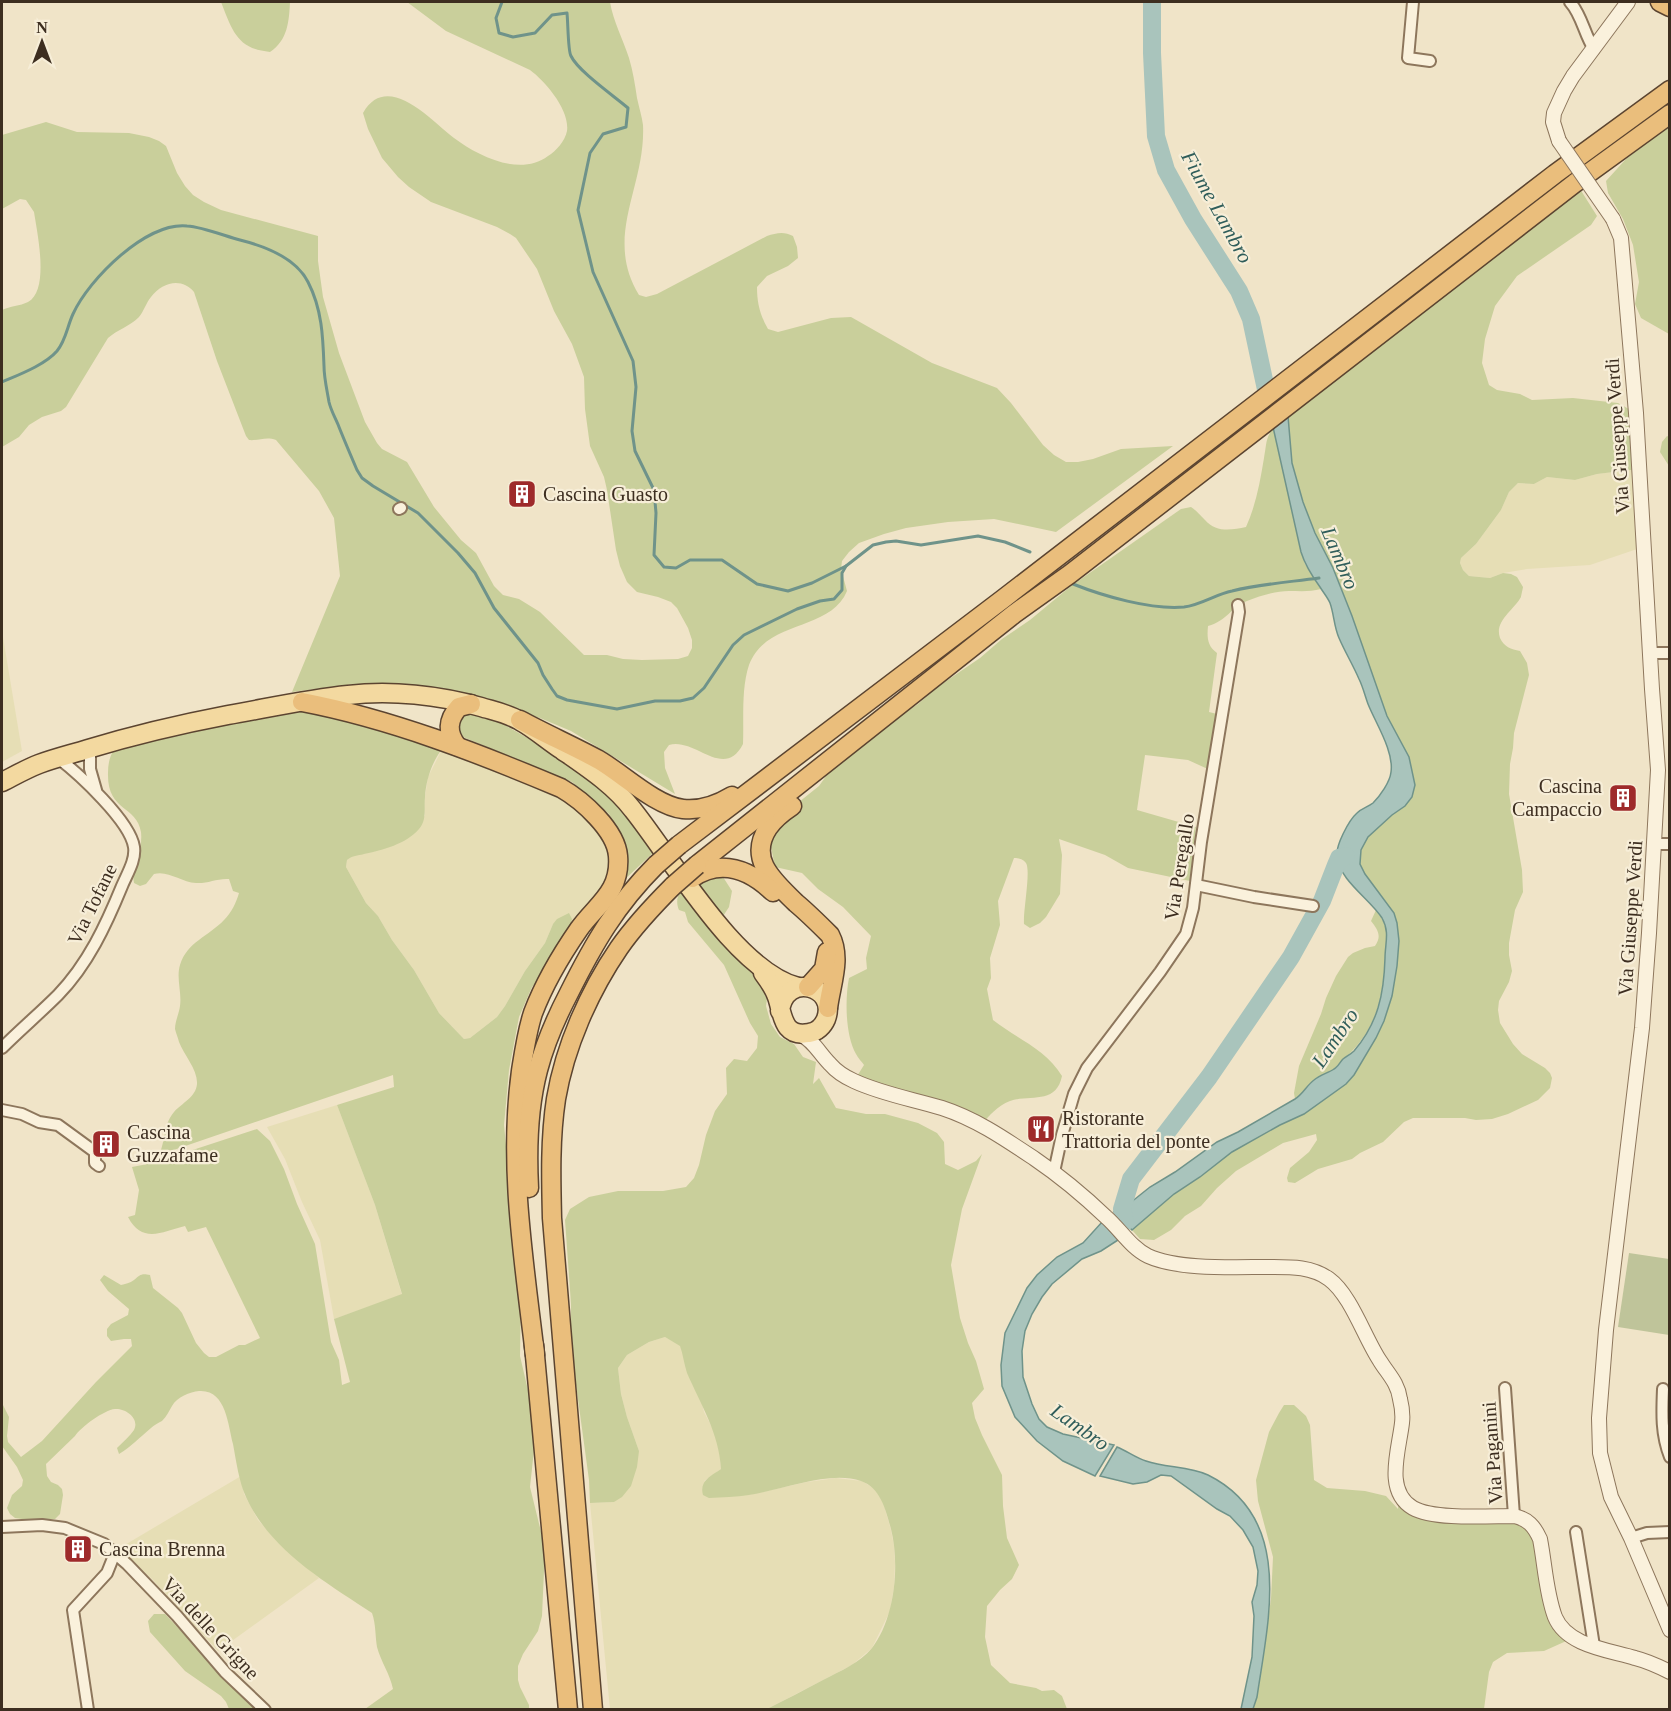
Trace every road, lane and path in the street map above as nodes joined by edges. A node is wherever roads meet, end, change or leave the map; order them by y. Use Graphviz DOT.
graph roads {
  1 [pos="1413,2"];
  2 [pos="1570,2"];
  3 [pos="1628,2"];
  4 [pos="1660,2"];
  5 [pos="1669,4"];
  6 [pos="1594,49"];
  7 [pos="1430,61"];
  8 [pos="1670,73"];
  9 [pos="1670,90"];
  10 [pos="1670,114"];
  11 [pos="1555,174"];
  12 [pos="1238,605"];
  13 [pos="959,632"];
  14 [pos="1650,653"];
  15 [pos="1670,653"];
  16 [pos="910,697"];
  17 [pos="302,702"];
  18 [pos="471,704"];
  19 [pos="520,720"];
  20 [pos="457,746"];
  21 [pos="90,748"];
  22 [pos="58,758"];
  23 [pos="2,782"];
  24 [pos="96,791"];
  25 [pos="1654,844"];
  26 [pos="1670,844"];
  27 [pos="694,872"];
  28 [pos="1196,885"];
  29 [pos="1313,906"];
  30 [pos="759,966"];
  31 [pos="803,987"];
  32 [pos="780,1011"];
  33 [pos="826,1016"];
  34 [pos="800,1034"];
  35 [pos="2,1048"];
  36 [pos="835,1069"];
  37 [pos="2,1110"];
  38 [pos="99,1166"];
  39 [pos="1054,1172"];
  40 [pos="535,1356"];
  41 [pos="1505,1388"];
  42 [pos="1663,1389"];
  43 [pos="1670,1457"];
  44 [pos="1514,1516"];
  45 [pos="2,1527"];
  46 [pos="1576,1532"];
  47 [pos="1670,1532"];
  48 [pos="1631,1538"];
  49 [pos="115,1553"];
  50 [pos="1670,1630"];
  51 [pos="1594,1646"];
  52 [pos="1670,1672"];
  53 [pos="88,1710"];
  54 [pos="264,1710"];
  55 [pos="568,1710"];
  56 [pos="593,1710"];
  1 -- 7 [label="street"];
  2 -- 6 [label="street"];
  3 -- 6 [label="street"];
  4 -- 5 [label="highway"];
  6 -- 14 [label="street, Via Giuseppe Verdi, bridge"];
  8 -- 11 [label="highway"];
  9 -- 11 [label="highway"];
  10 -- 16 [label="highway"];
  11 -- 13 [label="highway"];
  12 -- 28 [label="street, Via Peregallo"];
  13 -- 19 [label="highway"];
  13 -- 40 [label="highway, bridge"];
  14 -- 15 [label="street"];
  14 -- 25 [label="street, Via Giuseppe Verdi"];
  16 -- 27 [label="highway"];
  16 -- 33 [label="highway"];
  17 -- 18 [label="main road"];
  17 -- 20 [label="highway"];
  17 -- 21 [label="main road"];
  18 -- 19 [label="main road"];
  18 -- 20 [label="highway"];
  19 -- 30 [label="main road"];
  20 -- 40 [label="highway"];
  21 -- 22 [label="main road"];
  21 -- 24 [label="street, Via Tofane"];
  22 -- 23 [label="main road"];
  22 -- 24 [label="street, Via Tofane"];
  24 -- 35 [label="street, Via Tofane"];
  25 -- 26 [label="street"];
  25 -- 48 [label="street, Via Giuseppe Verdi"];
  27 -- 31 [label="highway"];
  27 -- 56 [label="highway, bridge"];
  28 -- 29 [label="street"];
  28 -- 39 [label="street, Via Peregallo"];
  30 -- 31 [label="main road"];
  30 -- 32 [label="main road"];
  31 -- 32 [label="main road"];
  31 -- 33 [label="main road"];
  32 -- 34 [label="main road"];
  33 -- 34 [label="main road"];
  33 -- 36 [label="street"];
  34 -- 36 [label="street"];
  36 -- 39 [label="street"];
  37 -- 38 [label="street"];
  39 -- 44 [label="street"];
  40 -- 55 [label="highway"];
  41 -- 44 [label="street, Via Paganini"];
  42 -- 43 [label="street"];
  44 -- 51 [label="street"];
  45 -- 49 [label="street, Via delle Grigne"];
  46 -- 51 [label="street"];
  47 -- 48 [label="street"];
  48 -- 50 [label="street, Via Giuseppe Verdi"];
  49 -- 53 [label="street"];
  49 -- 54 [label="street, Via delle Grigne"];
  51 -- 52 [label="street"];
}
